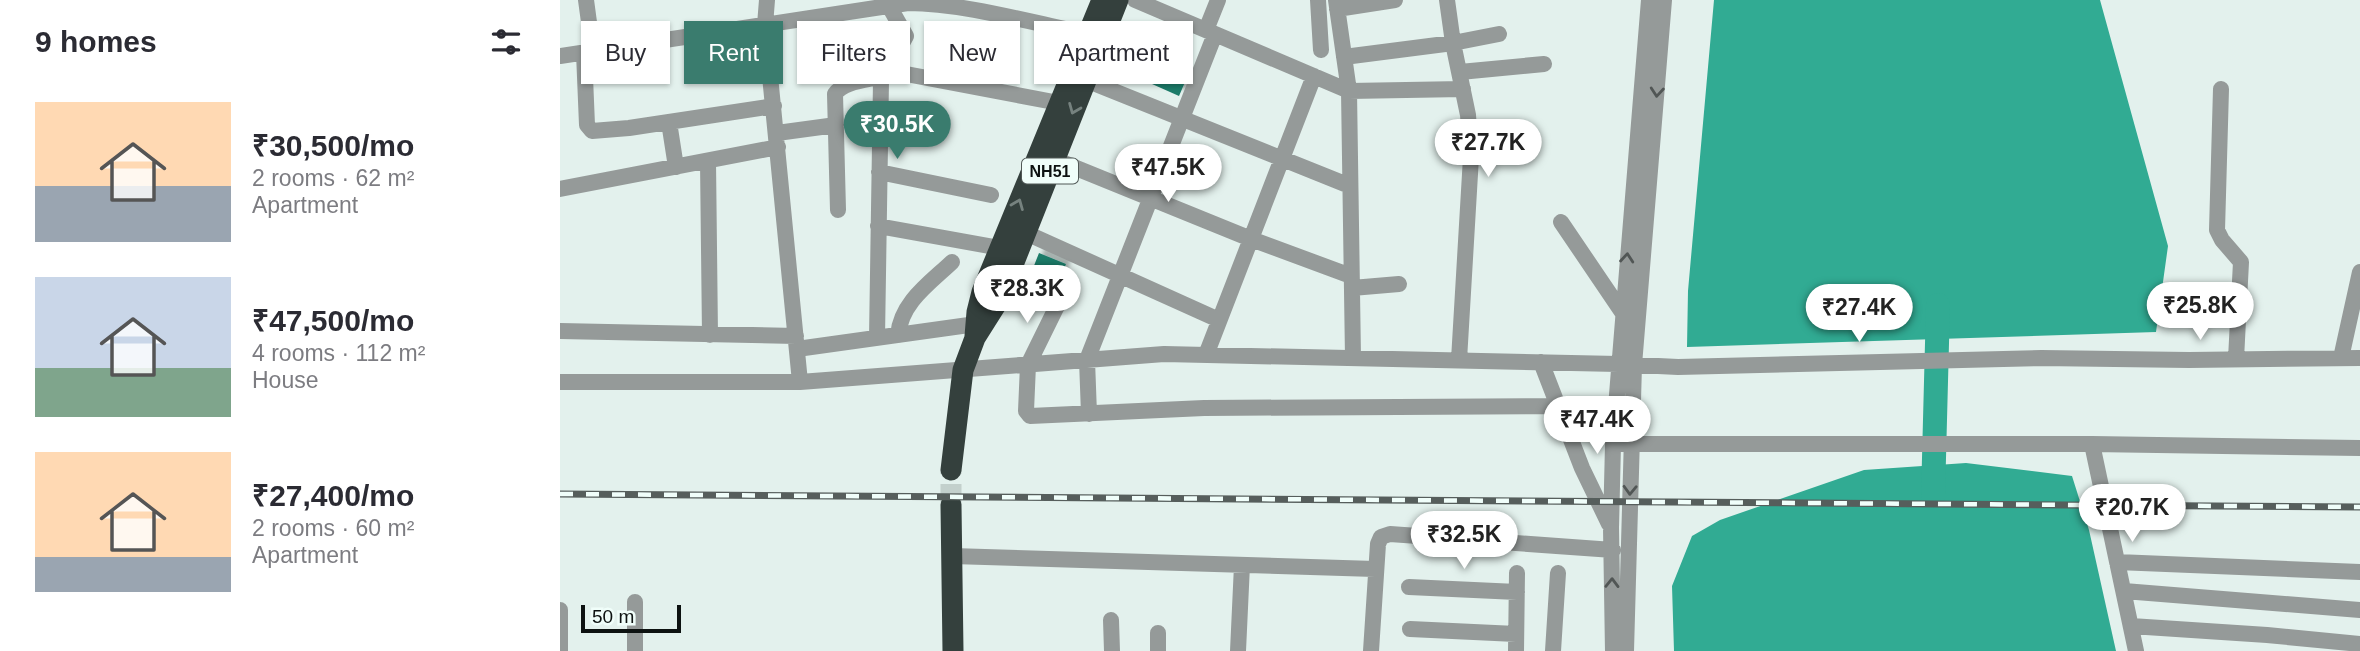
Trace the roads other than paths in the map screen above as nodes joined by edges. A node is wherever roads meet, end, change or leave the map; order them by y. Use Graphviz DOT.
graph roads {
  1 [pos="586,0"];
  2 [pos="767,0"];
  3 [pos="1102,0"];
  4 [pos="1118,0"];
  5 [pos="1135,0"];
  6 [pos="1218,0"];
  7 [pos="1318,0"];
  8 [pos="1395,0"];
  9 [pos="1447,0"];
  10 [pos="1649,0"];
  11 [pos="1664,0"];
  12 [pos="916,2"];
  13 [pos="1337,4"];
  14 [pos="889,6"];
  15 [pos="826,16"];
  16 [pos="587,21"];
  17 [pos="765,21"];
  18 [pos="826,21"];
  19 [pos="898,21"];
  20 [pos="1093,21"];
  21 [pos="1110,21"];
  22 [pos="783,22"];
  23 [pos="1034,23"];
  24 [pos="1211,32"];
  25 [pos="1499,34"];
  26 [pos="1453,43"];
  27 [pos="1653,47"];
  28 [pos="1321,50"];
  29 [pos="581,53"];
  30 [pos="560,56"];
  31 [pos="1344,57"];
  32 [pos="1544,64"];
  33 [pos="1460,72"];
  34 [pos="1314,76"];
  35 [pos="910,77"];
  36 [pos="588,84"];
  37 [pos="772,84"];
  38 [pos="852,84"];
  39 [pos="882,84"];
  40 [pos="1067,84"];
  41 [pos="1084,84"];
  42 [pos="1096,84"];
  43 [pos="1463,89"];
  44 [pos="2221,89"];
  45 [pos="1349,91"];
  46 [pos="1059,103"];
  47 [pos="774,106"];
  48 [pos="1182,119"];
  49 [pos="668,122"];
  50 [pos="836,125"];
  51 [pos="777,140"];
  52 [pos="1055,159"];
  53 [pos="1282,159"];
  54 [pos="708,161"];
  55 [pos="676,167"];
  56 [pos="879,172"];
  57 [pos="1350,186"];
  58 [pos="560,189"];
  59 [pos="991,195"];
  60 [pos="1151,198"];
  61 [pos="838,210"];
  62 [pos="1561,222"];
  63 [pos="878,226"];
  64 [pos="1026,233"];
  65 [pos="1251,239"];
  66 [pos="1000,248"];
  67 [pos="953,262"];
  68 [pos="2360,272"];
  69 [pos="1120,276"];
  70 [pos="1351,282"];
  71 [pos="1399,284"];
  72 [pos="1059,302"];
  73 [pos="1622,312"];
  74 [pos="1219,320"];
  75 [pos="560,331"];
  76 [pos="976,331"];
  77 [pos="710,334"];
  78 [pos="898,335"];
  79 [pos="877,338"];
  80 [pos="797,342"];
  81 [pos="1206,355"];
  82 [pos="1353,358"];
  83 [pos="2341,358"];
  84 [pos="2360,358"];
  85 [pos="2236,359"];
  86 [pos="1087,360"];
  87 [pos="1459,360"];
  88 [pos="1541,362"];
  89 [pos="1626,364"];
  90 [pos="1027,365"];
  91 [pos="963,370"];
  92 [pos="560,382"];
  93 [pos="800,382"];
  94 [pos="1557,406"];
  95 [pos="1089,414"];
  96 [pos="1613,444"];
  97 [pos="2092,444"];
  98 [pos="1631,445"];
  99 [pos="2360,448"];
  100 [pos="951,470"];
  101 [pos="951,505"];
  102 [pos="1611,528"];
  103 [pos="1613,550"];
  104 [pos="952,556"];
  105 [pos="1627,561"];
  106 [pos="2117,562"];
  107 [pos="1242,565"];
  108 [pos="1375,569"];
  109 [pos="2360,572"];
  110 [pos="1517,573"];
  111 [pos="1558,573"];
  112 [pos="1409,587"];
  113 [pos="2124,591"];
  114 [pos="1517,592"];
  115 [pos="635,601"];
  116 [pos="560,610"];
  117 [pos="2360,610"];
  118 [pos="1111,620"];
  119 [pos="2131,626"];
  120 [pos="1410,629"];
  121 [pos="1158,633"];
  122 [pos="1516,634"];
  123 [pos="2360,644"];
  124 [pos="560,651"];
  125 [pos="635,651"];
  126 [pos="953,651"];
  127 [pos="1112,651"];
  128 [pos="1158,651"];
  129 [pos="1238,651"];
  130 [pos="1371,651"];
  131 [pos="1516,651"];
  132 [pos="1553,651"];
  133 [pos="1614,651"];
  134 [pos="1626,651"];
  135 [pos="2136,651"];
  1 -- 16 [label="street"];
  2 -- 17 [label="street"];
  3 -- 20 [label="highway, NH51"];
  4 -- 21 [label="highway, NH51"];
  5 -- 24 [label="street"];
  6 -- 24 [label="street"];
  7 -- 28 [label="street"];
  8 -- 13 [label="street"];
  9 -- 26 [label="street"];
  10 -- 27 [label="street"];
  11 -- 27 [label="street"];
  12 -- 14 [label="street"];
  12 -- 23 [label="street"];
  13 -- 31 [label="street"];
  14 -- 15 [label="street"];
  14 -- 19 [label="street"];
  15 -- 18 [label="street"];
  15 -- 22 [label="street"];
  24 -- 34 [label="street"];
  24 -- 48 [label="street"];
  25 -- 26 [label="street"];
  26 -- 31 [label="street"];
  26 -- 33 [label="street"];
  73 -- 27 [label="street, one-way"];
  27 -- 89 [label="street, one-way"];
  29 -- 30 [label="street"];
  31 -- 45 [label="street"];
  32 -- 33 [label="street"];
  33 -- 43 [label="street"];
  34 -- 45 [label="street"];
  34 -- 53 [label="street"];
  35 -- 46 [label="street"];
  36 -- 49 [label="street"];
  37 -- 47 [label="street"];
  38 -- 50 [label="street"];
  39 -- 56 [label="street"];
  40 -- 46 [label="highway, NH51"];
  41 -- 52 [label="highway, NH51, one-way"];
  42 -- 48 [label="street"];
  43 -- 45 [label="street"];
  43 -- 87 [label="street"];
  44 -- 85 [label="street"];
  45 -- 57 [label="street"];
  66 -- 46 [label="highway, NH51, one-way"];
  47 -- 49 [label="street"];
  47 -- 51 [label="street"];
  48 -- 53 [label="street"];
  48 -- 60 [label="street"];
  49 -- 55 [label="street"];
  50 -- 51 [label="street"];
  50 -- 61 [label="street"];
  51 -- 54 [label="street"];
  51 -- 80 [label="street"];
  52 -- 60 [label="street"];
  52 -- 64 [label="highway, NH51"];
  53 -- 57 [label="street"];
  53 -- 65 [label="street"];
  54 -- 55 [label="street"];
  54 -- 77 [label="street"];
  55 -- 58 [label="street"];
  56 -- 59 [label="street"];
  56 -- 63 [label="street"];
  57 -- 70 [label="street"];
  60 -- 65 [label="street"];
  60 -- 69 [label="street"];
  62 -- 73 [label="street"];
  63 -- 66 [label="street"];
  63 -- 79 [label="street"];
  64 -- 69 [label="street"];
  64 -- 76 [label="highway, NH51"];
  65 -- 70 [label="street"];
  65 -- 74 [label="street"];
  66 -- 76 [label="highway, NH51"];
  67 -- 78 [label="street"];
  68 -- 83 [label="street"];
  69 -- 74 [label="street"];
  69 -- 86 [label="street"];
  70 -- 71 [label="street"];
  70 -- 82 [label="street"];
  72 -- 90 [label="street"];
  73 -- 89 [label="street"];
  74 -- 81 [label="street"];
  75 -- 77 [label="street"];
  76 -- 78 [label="street"];
  76 -- 91 [label="highway, NH51"];
  77 -- 80 [label="street"];
  78 -- 79 [label="street"];
  79 -- 80 [label="street"];
  80 -- 93 [label="street"];
  81 -- 82 [label="street"];
  81 -- 86 [label="street"];
  82 -- 87 [label="street"];
  83 -- 84 [label="street"];
  83 -- 85 [label="street"];
  85 -- 89 [label="street"];
  86 -- 90 [label="street"];
  86 -- 95 [label="street"];
  87 -- 88 [label="street"];
  88 -- 89 [label="street"];
  88 -- 94 [label="street"];
  89 -- 96 [label="street"];
  89 -- 98 [label="street"];
  90 -- 91 [label="street"];
  90 -- 95 [label="street"];
  91 -- 93 [label="street"];
  91 -- 100 [label="highway, NH51"];
  92 -- 93 [label="street"];
  94 -- 95 [label="street"];
  94 -- 102 [label="street"];
  96 -- 98 [label="street"];
  96 -- 102 [label="street"];
  97 -- 98 [label="street"];
  97 -- 99 [label="street"];
  97 -- 106 [label="street"];
  98 -- 105 [label="street, one-way"];
  101 -- 104 [label="highway"];
  102 -- 103 [label="street"];
  102 -- 105 [label="street"];
  103 -- 108 [label="street"];
  133 -- 103 [label="street, one-way"];
  104 -- 107 [label="street"];
  104 -- 126 [label="highway"];
  105 -- 134 [label="street"];
  106 -- 109 [label="street"];
  106 -- 113 [label="street"];
  107 -- 108 [label="street"];
  107 -- 129 [label="street"];
  108 -- 130 [label="street"];
  110 -- 114 [label="street"];
  111 -- 132 [label="street"];
  112 -- 114 [label="street"];
  113 -- 117 [label="street"];
  113 -- 119 [label="street"];
  114 -- 122 [label="street"];
  115 -- 125 [label="street"];
  116 -- 124 [label="street"];
  118 -- 127 [label="street"];
  119 -- 123 [label="street"];
  119 -- 135 [label="street"];
  120 -- 122 [label="street"];
  121 -- 128 [label="street"];
  122 -- 131 [label="street"];
}
